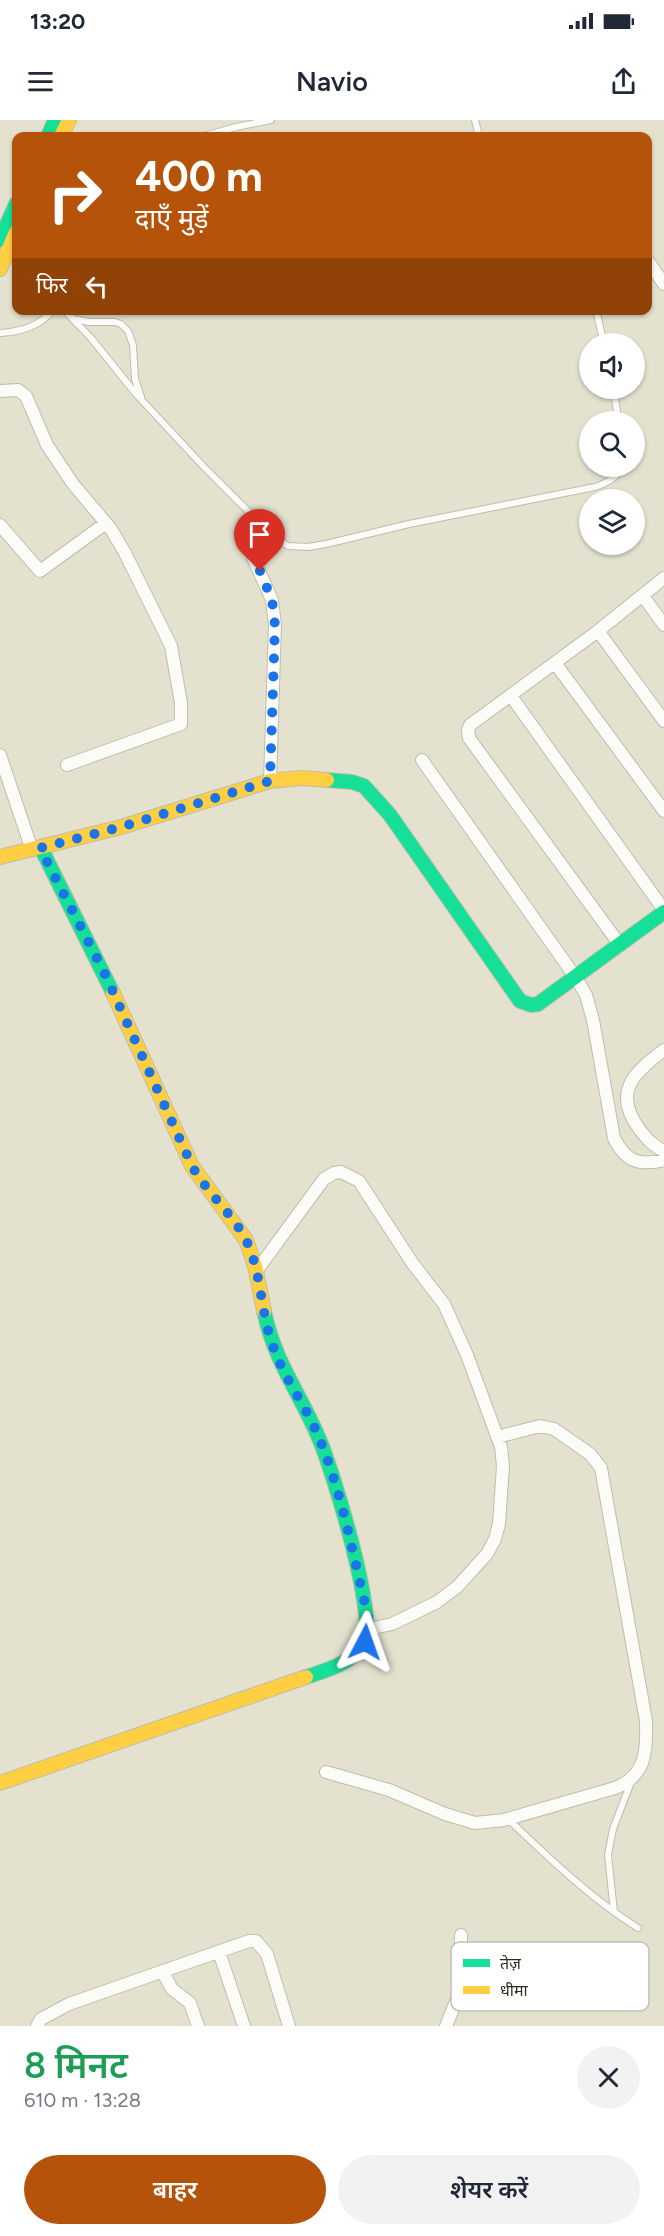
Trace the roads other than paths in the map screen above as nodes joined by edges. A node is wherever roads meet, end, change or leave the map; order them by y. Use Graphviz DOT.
graph roads {
  1 [pos="271,120"];
  2 [pos="218,132"];
  3 [pos="12,213"];
  4 [pos="0,240"];
  5 [pos="12,241"];
  6 [pos="652,267"];
  7 [pos="0,269"];
  8 [pos="664,284"];
  9 [pos="48,315"];
  10 [pos="70,315"];
  11 [pos="597,315"];
  12 [pos="74,319"];
  13 [pos="0,333"];
  14 [pos="601,333"];
  15 [pos="0,391"];
  16 [pos="142,400"];
  17 [pos="614,477"];
  18 [pos="106,523"];
  19 [pos="0,525"];
  20 [pos="253,558"];
  21 [pos="664,578"];
  22 [pos="643,596"];
  23 [pos="664,625"];
  24 [pos="598,630"];
  25 [pos="555,663"];
  26 [pos="511,696"];
  27 [pos="664,721"];
  28 [pos="0,755"];
  29 [pos="422,760"];
  30 [pos="67,765"];
  31 [pos="270,781"];
  32 [pos="664,811"];
  33 [pos="36,849"];
  34 [pos="0,857"];
  35 [pos="664,911"];
  36 [pos="620,945"];
  37 [pos="576,978"];
  38 [pos="664,1050"];
  39 [pos="664,1151"];
  40 [pos="664,1160"];
  41 [pos="257,1270"];
  42 [pos="497,1437"];
  43 [pos="369,1629"];
  44 [pos="326,1772"];
  45 [pos="632,1778"];
  46 [pos="0,1783"];
  47 [pos="508,1819"];
  48 [pos="614,1912"];
  49 [pos="638,1928"];
  50 [pos="462,1935"];
  51 [pos="462,1942"];
  52 [pos="219,1952"];
  53 [pos="162,1971"];
  54 [pos="453,2011"];
  55 [pos="37,2026"];
  56 [pos="198,2026"];
  57 [pos="244,2026"];
  58 [pos="289,2026"];
  59 [pos="446,2026"];
  1 -- 2 [label="lane"];
  3 -- 4 [label="street"];
  5 -- 7 [label="street"];
  6 -- 8 [label="street"];
  9 -- 13 [label="lane"];
  10 -- 12 [label="lane"];
  11 -- 14 [label="lane"];
  12 -- 16 [label="lane"];
  12 -- 16 [label="lane"];
  15 -- 18 [label="street"];
  16 -- 17 [label="lane"];
  18 -- 19 [label="street"];
  18 -- 30 [label="street"];
  20 -- 31 [label="street"];
  21 -- 22 [label="street"];
  22 -- 23 [label="street"];
  22 -- 24 [label="street"];
  24 -- 25 [label="street"];
  24 -- 27 [label="street"];
  25 -- 26 [label="street"];
  25 -- 32 [label="street"];
  26 -- 35 [label="street"];
  26 -- 36 [label="street"];
  28 -- 33 [label="street"];
  29 -- 37 [label="street"];
  31 -- 33 [label="street"];
  31 -- 37 [label="street"];
  33 -- 34 [label="street"];
  33 -- 41 [label="street"];
  35 -- 36 [label="street"];
  36 -- 37 [label="street"];
  37 -- 40 [label="street"];
  38 -- 39 [label="street"];
  41 -- 42 [label="street"];
  41 -- 43 [label="street"];
  42 -- 43 [label="street"];
  42 -- 45 [label="street"];
  43 -- 46 [label="street"];
  44 -- 47 [label="street"];
  45 -- 47 [label="street"];
  45 -- 48 [label="lane"];
  47 -- 48 [label="lane"];
  48 -- 49 [label="lane"];
  50 -- 51 [label="street"];
  52 -- 53 [label="street"];
  52 -- 57 [label="street"];
  52 -- 58 [label="street"];
  53 -- 55 [label="street"];
  53 -- 56 [label="street"];
  54 -- 59 [label="street"];
}
